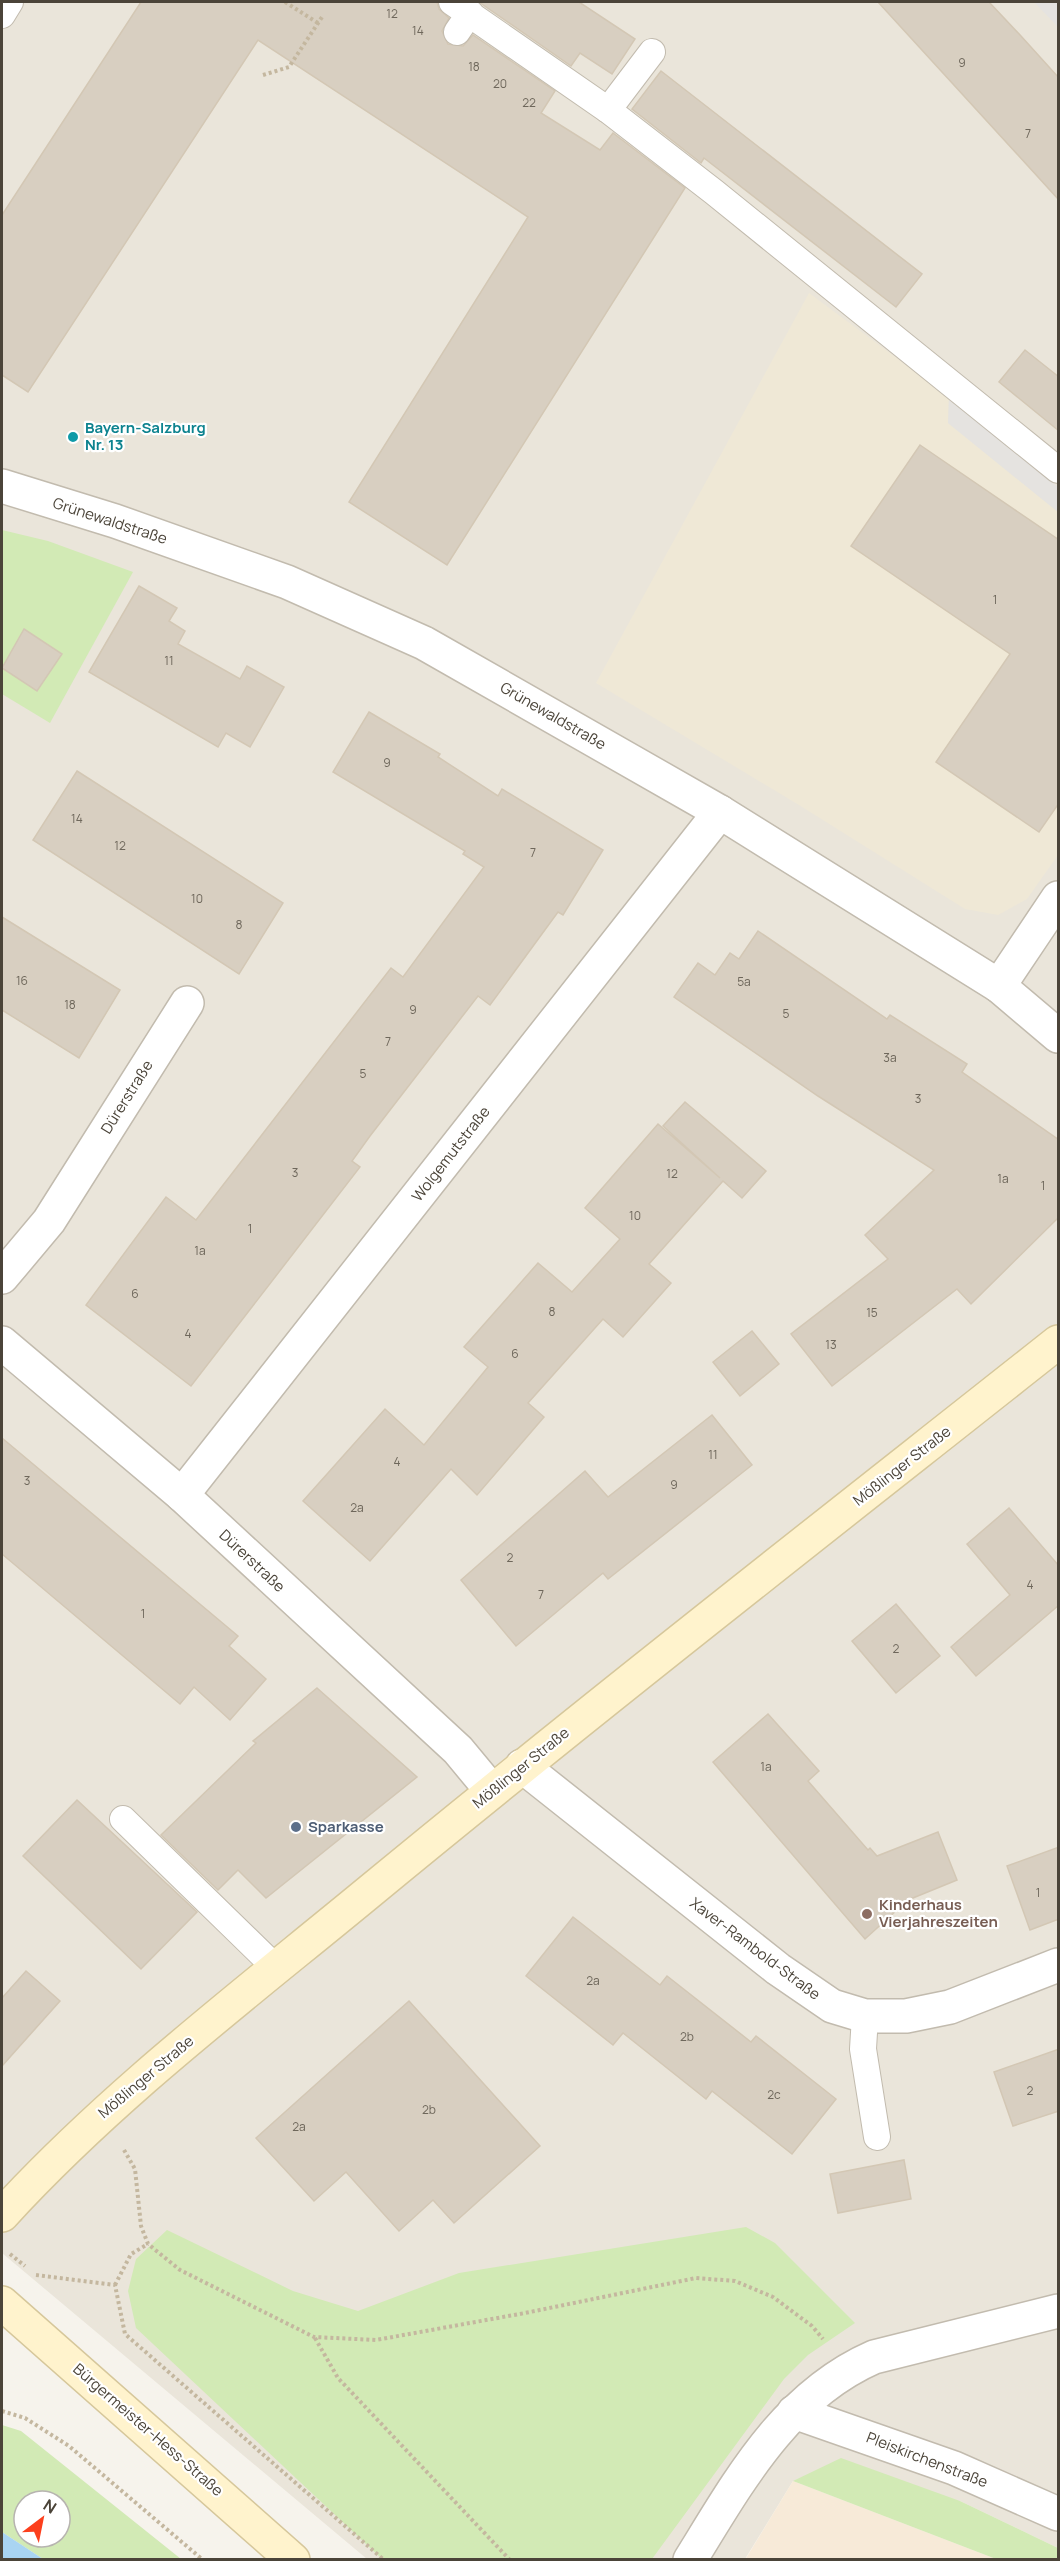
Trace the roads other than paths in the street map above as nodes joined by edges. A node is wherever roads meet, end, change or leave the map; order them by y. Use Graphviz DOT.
graph roads {
  1 [pos="10,2"];
  2 [pos="2,15"];
  3 [pos="460,15"];
  4 [pos="652,52"];
  5 [pos="608,110"];
  6 [pos="1059,470"];
  7 [pos="2,486"];
  8 [pos="720,812"];
  9 [pos="1059,898"];
  10 [pos="999,986"];
  11 [pos="187,1003"];
  12 [pos="1059,1036"];
  13 [pos="2,1277"];
  14 [pos="1059,1342"];
  15 [pos="2,1343"];
  16 [pos="182,1495"];
  17 [pos="522,1766"];
  18 [pos="492,1791"];
  19 [pos="123,1819"];
  20 [pos="1059,1965"];
  21 [pos="276,1969"];
  22 [pos="865,2016"];
  23 [pos="877,2137"];
  24 [pos="2,2215"];
  25 [pos="2,2303"];
  26 [pos="1059,2311"];
  27 [pos="794,2412"];
  28 [pos="1059,2514"];
  29 [pos="293,2559"];
  30 [pos="690,2559"];
  1 -- 2 [label="lane"];
  3 -- 5 [label="lane"];
  4 -- 5 [label="lane"];
  5 -- 6 [label="lane"];
  7 -- 8 [label="street, Grünewaldstraße"];
  8 -- 10 [label="street, Grünewaldstraße"];
  8 -- 16 [label="street, Wolgemutstraße"];
  9 -- 10 [label="street"];
  10 -- 12 [label="street, Grünewaldstraße"];
  11 -- 13 [label="street, Dürerstraße"];
  14 -- 17 [label="street, Mößlinger Straße"];
  15 -- 16 [label="street, Dürerstraße"];
  16 -- 18 [label="street, Dürerstraße"];
  17 -- 18 [label="street, Mößlinger Straße"];
  17 -- 22 [label="street, Xaver-Rambold-Straße"];
  18 -- 21 [label="street, Mößlinger Straße"];
  19 -- 21 [label="lane"];
  20 -- 22 [label="street, Xaver-Rambold-Straße"];
  21 -- 24 [label="street, Mößlinger Straße"];
  22 -- 23 [label="lane"];
  25 -- 29 [label="street, Bürgermeister-Hess-Straße"];
  26 -- 27 [label="street"];
  27 -- 28 [label="street, Pleiskirchenstraße"];
  27 -- 30 [label="street"];
}
